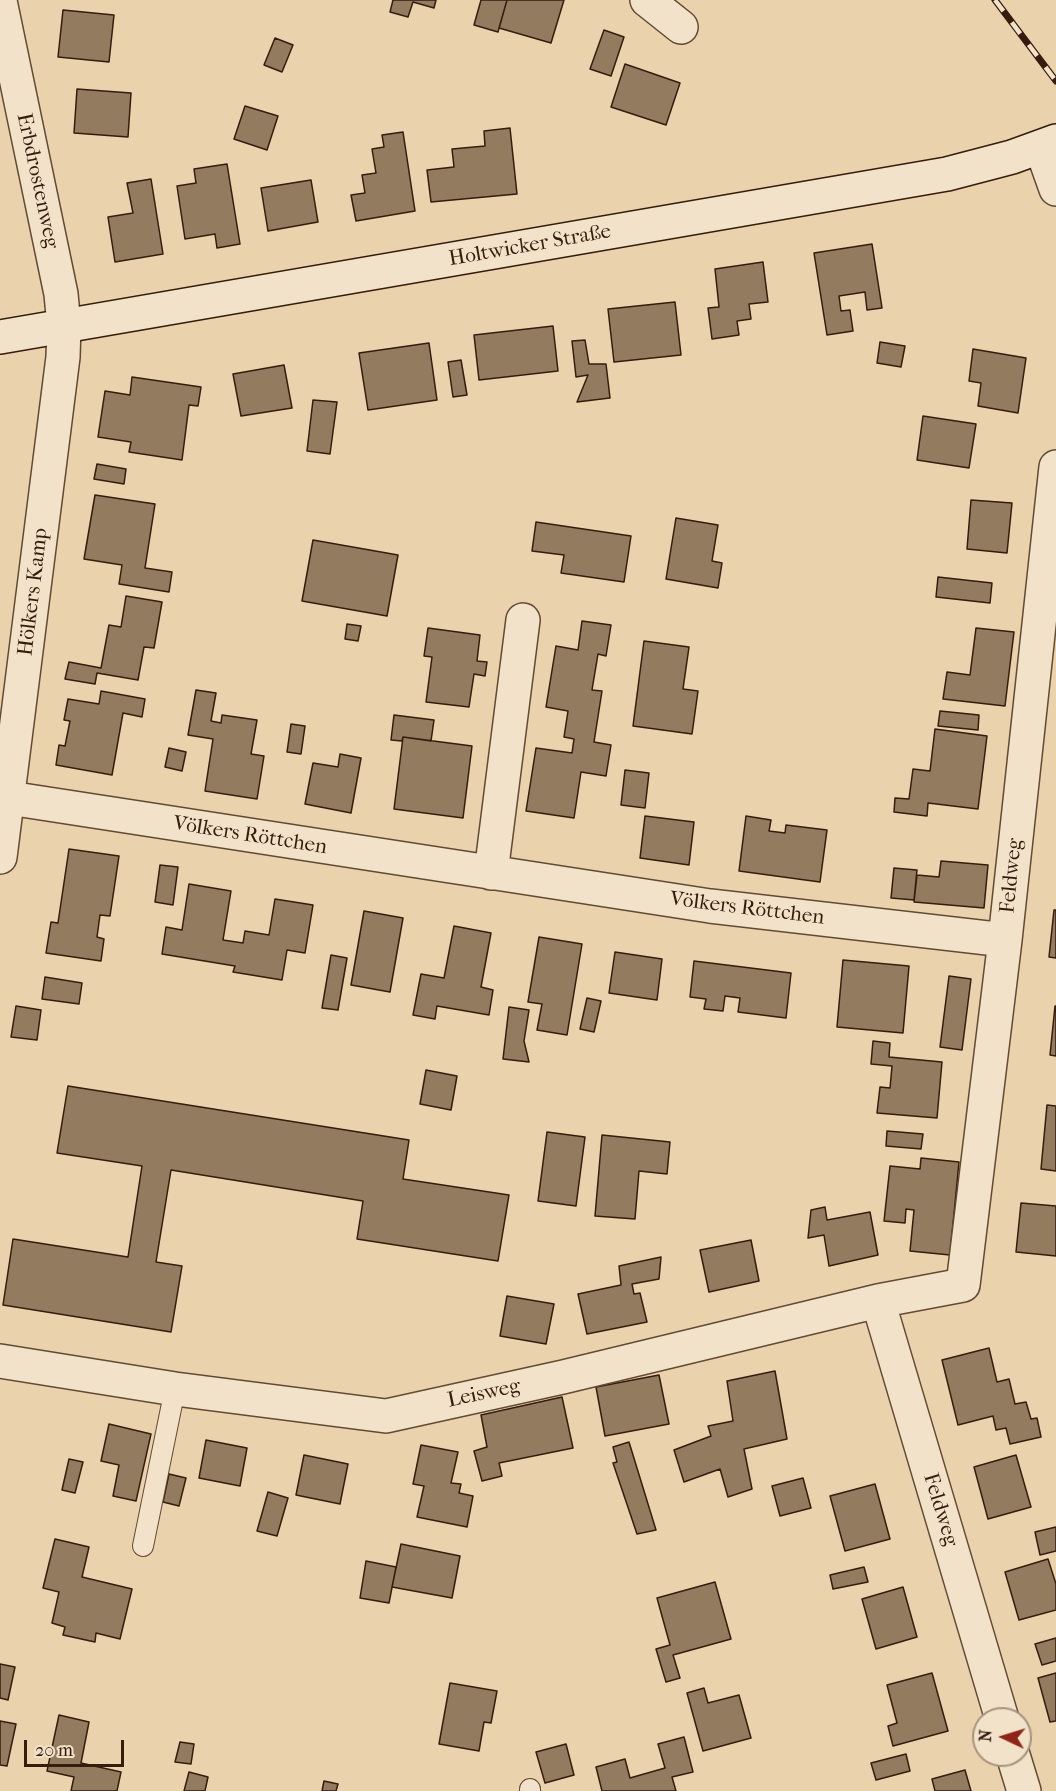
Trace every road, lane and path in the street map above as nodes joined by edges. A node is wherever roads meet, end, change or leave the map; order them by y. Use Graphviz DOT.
graph roads {
  1 [pos="647,0"];
  2 [pos="0,1"];
  3 [pos="681,27"];
  4 [pos="1048,144"];
  5 [pos="1056,189"];
  6 [pos="64,326"];
  7 [pos="0,337"];
  8 [pos="1056,468"];
  9 [pos="524,620"];
  10 [pos="9,798"];
  11 [pos="0,857"];
  12 [pos="491,873"];
  13 [pos="1005,940"];
  14 [pos="963,1285"];
  15 [pos="878,1301"];
  16 [pos="0,1361"];
  17 [pos="175,1389"];
  18 [pos="142,1546"];
  19 [pos="998,1707"];
  20 [pos="1017,1767"];
  21 [pos="1024,1791"];
  1 -- 3 [label="street"];
  2 -- 6 [label="street, Erbdrostenweg"];
  4 -- 5 [label="street"];
  4 -- 6 [label="street, Holtwicker Straße"];
  6 -- 7 [label="street, Holtwicker Straße"];
  6 -- 10 [label="street, Hölkers Kamp"];
  8 -- 13 [label="street, Feldweg"];
  9 -- 12 [label="street"];
  10 -- 11 [label="street, Hölkers Kamp"];
  10 -- 12 [label="street, Völkers Röttchen"];
  12 -- 13 [label="street, Völkers Röttchen"];
  13 -- 14 [label="street, Feldweg"];
  14 -- 15 [label="street, Leisweg"];
  15 -- 17 [label="street, Leisweg"];
  15 -- 19 [label="street, Feldweg"];
  16 -- 17 [label="street, Leisweg"];
  17 -- 18 [label="lane"];
  20 -- 21 [label="street"];
}
